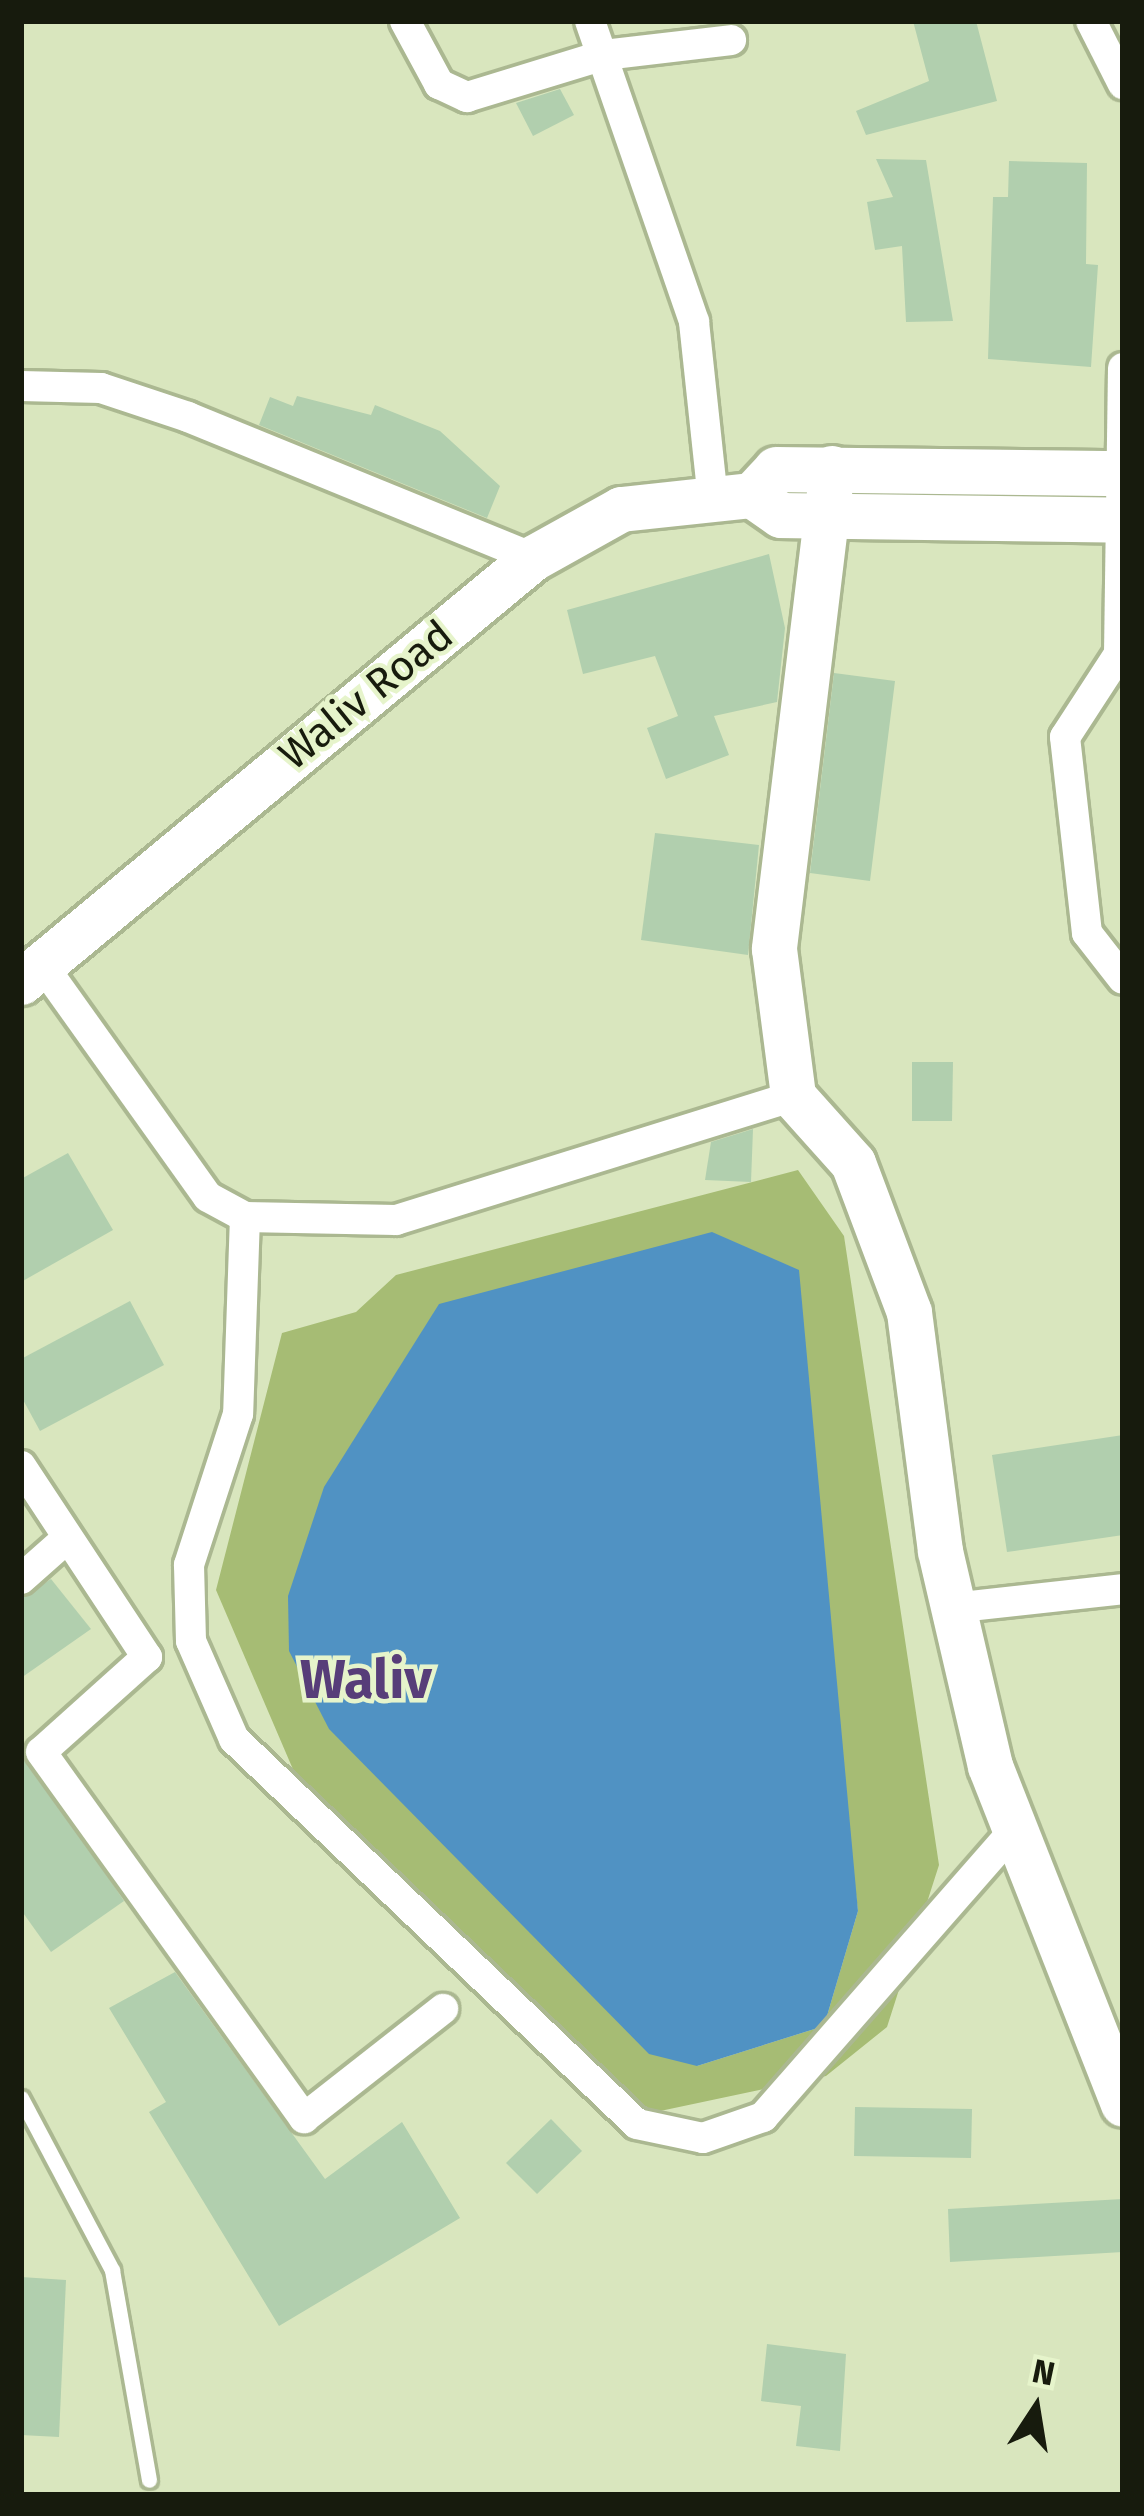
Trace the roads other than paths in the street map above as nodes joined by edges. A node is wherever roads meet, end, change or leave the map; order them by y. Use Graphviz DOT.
graph roads {
  1 [pos="405,21"];
  2 [pos="590,21"];
  3 [pos="1091,21"];
  4 [pos="731,40"];
  5 [pos="604,56"];
  6 [pos="1123,84"];
  7 [pos="1123,368"];
  8 [pos="21,386"];
  9 [pos="832,468"];
  10 [pos="1120,473"];
  11 [pos="733,497"];
  12 [pos="827,514"];
  13 [pos="1122,520"];
  14 [pos="533,558"];
  15 [pos="31,973"];
  16 [pos="1123,980"];
  17 [pos="793,1096"];
  18 [pos="245,1217"];
  19 [pos="21,1466"];
  20 [pos="66,1539"];
  21 [pos="21,1579"];
  22 [pos="1123,1589"];
  23 [pos="961,1607"];
  24 [pos="1014,1830"];
  25 [pos="443,2009"];
  26 [pos="1117,2074"];
  27 [pos="21,2098"];
  28 [pos="149,2480"];
  1 -- 5 [label="street"];
  2 -- 5 [label="street"];
  3 -- 6 [label="street"];
  4 -- 5 [label="street"];
  5 -- 11 [label="street"];
  7 -- 10 [label="street"];
  8 -- 14 [label="street"];
  9 -- 10 [label="street, Waliv Road"];
  9 -- 11 [label="street, Waliv Road"];
  9 -- 12 [label="street"];
  10 -- 13 [label="street"];
  11 -- 12 [label="street, Waliv Road"];
  11 -- 14 [label="street, Waliv Road"];
  12 -- 13 [label="street, Waliv Road"];
  12 -- 17 [label="street"];
  13 -- 16 [label="street"];
  14 -- 15 [label="street, Waliv Road"];
  15 -- 18 [label="street"];
  17 -- 18 [label="street"];
  17 -- 23 [label="street"];
  18 -- 24 [label="street"];
  19 -- 20 [label="street"];
  20 -- 21 [label="street"];
  20 -- 25 [label="street"];
  22 -- 23 [label="street"];
  23 -- 24 [label="street"];
  24 -- 26 [label="street"];
  27 -- 28 [label="lane"];
}
